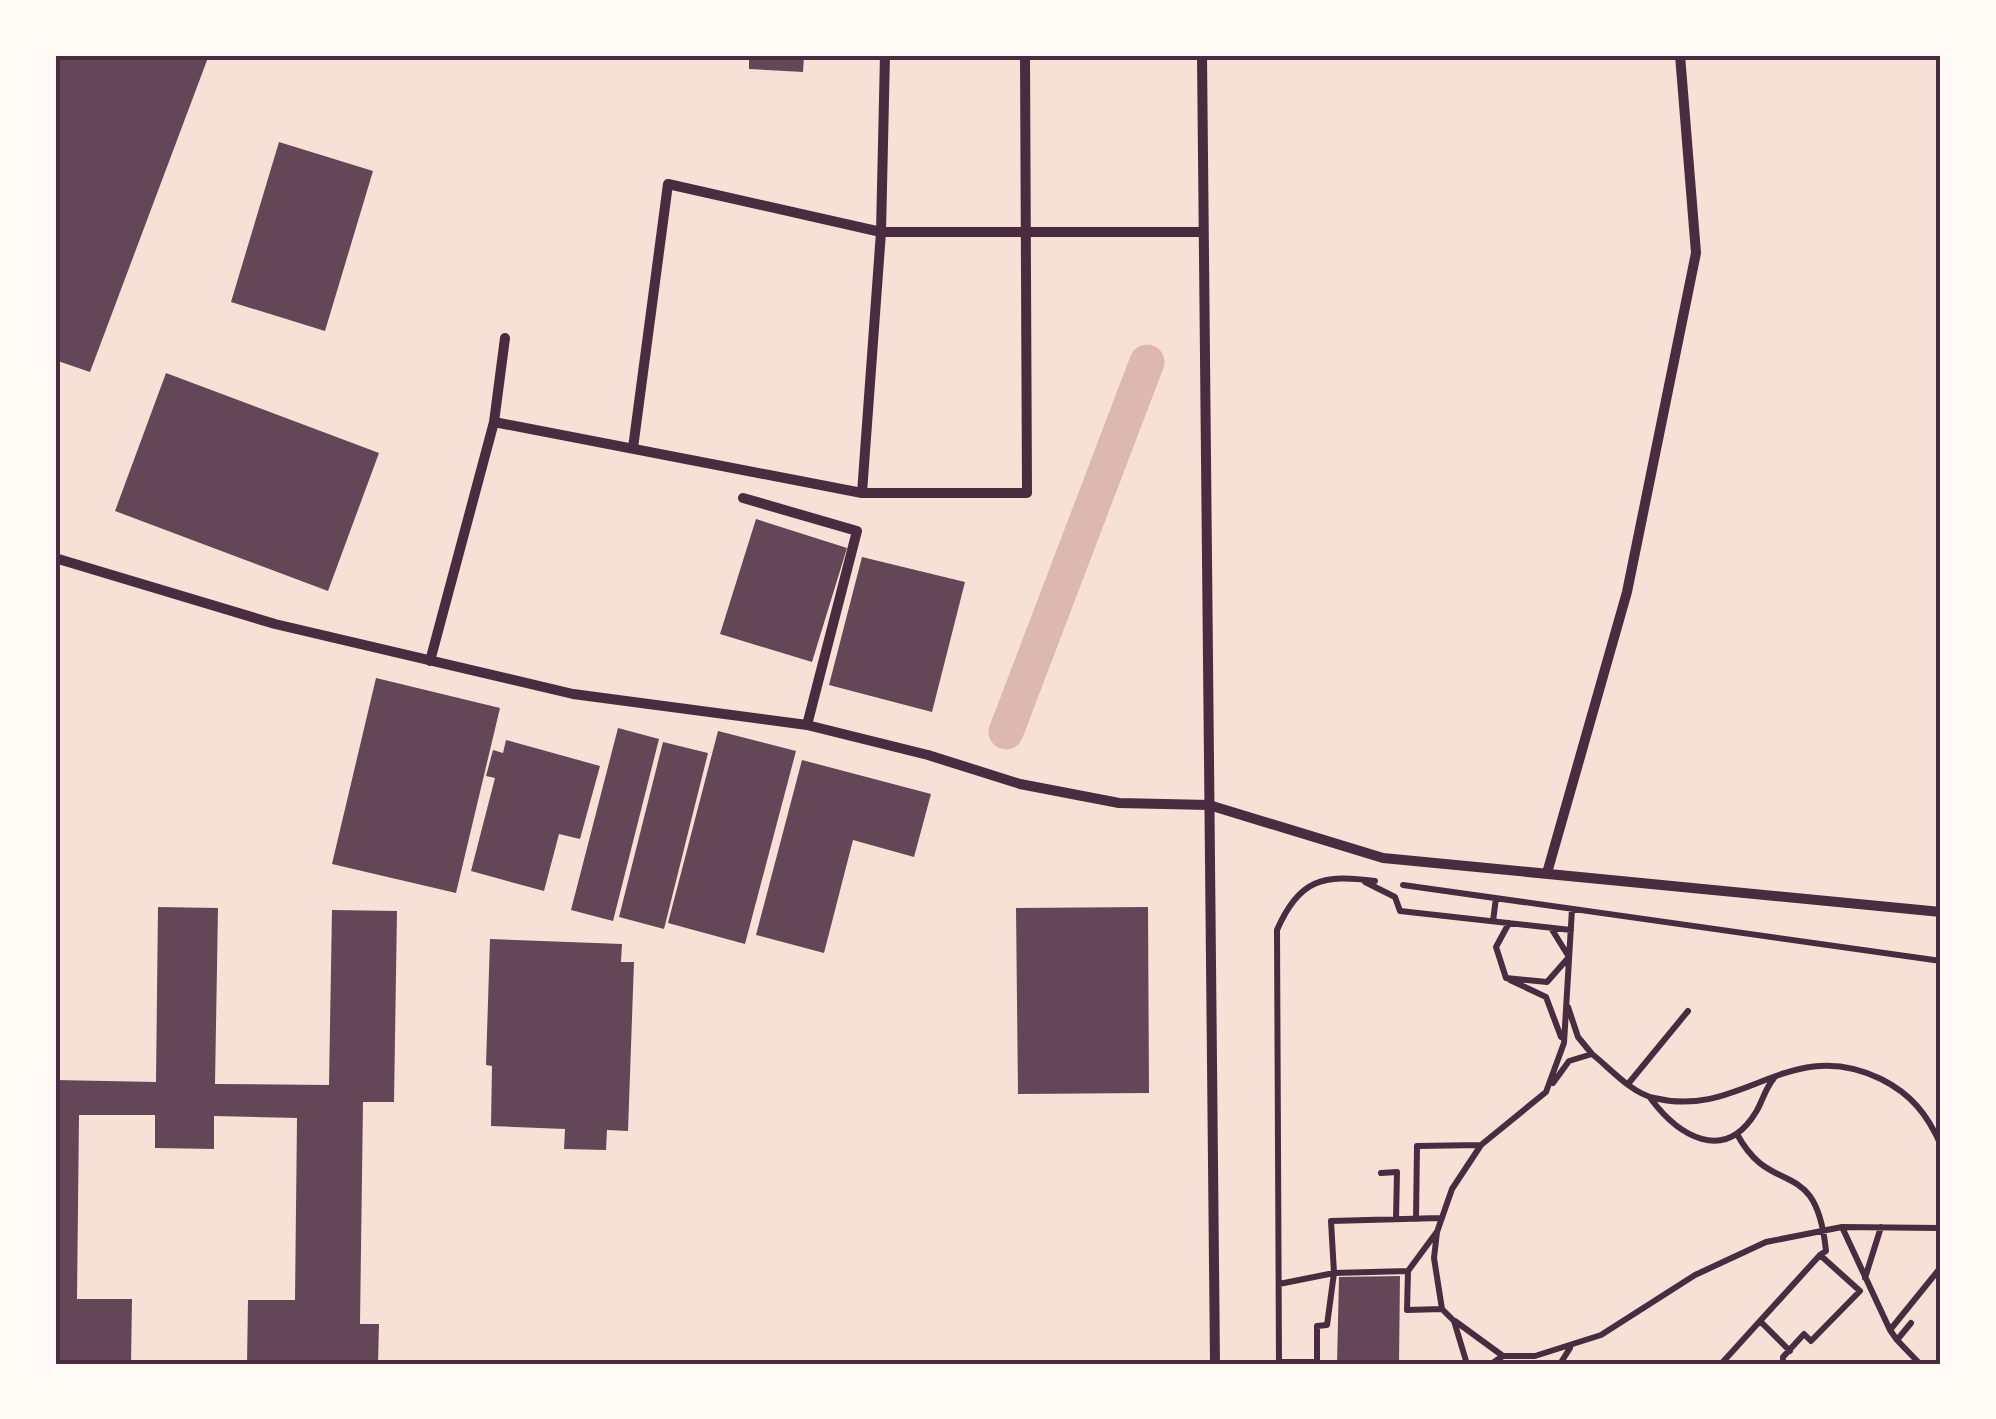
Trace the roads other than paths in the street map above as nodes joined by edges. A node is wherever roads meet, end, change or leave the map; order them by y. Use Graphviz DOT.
graph roads {
  1 [pos="885,55"];
  2 [pos="1025,55"];
  3 [pos="1202,55"];
  4 [pos="1680,55"];
  5 [pos="881,232"];
  6 [pos="1201,232"];
  7 [pos="1025,233"];
  8 [pos="504,338"];
  9 [pos="494,422"];
  10 [pos="633,448"];
  11 [pos="862,492"];
  12 [pos="743,498"];
  13 [pos="55,558"];
  14 [pos="430,662"];
  15 [pos="807,725"];
  16 [pos="1210,804"];
  17 [pos="1547,873"];
  18 [pos="1941,912"];
  19 [pos="1215,1364"];
  1 -- 5 [label="street"];
  2 -- 7 [label="street"];
  3 -- 6 [label="street"];
  4 -- 17 [label="street"];
  5 -- 7 [label="street"];
  5 -- 10 [label="street"];
  5 -- 11 [label="street"];
  6 -- 7 [label="street"];
  6 -- 16 [label="street"];
  7 -- 11 [label="street"];
  8 -- 9 [label="street"];
  9 -- 10 [label="street"];
  9 -- 14 [label="street"];
  10 -- 11 [label="street"];
  12 -- 15 [label="street"];
  13 -- 14 [label="street"];
  14 -- 15 [label="street"];
  15 -- 16 [label="street"];
  16 -- 17 [label="street"];
  16 -- 19 [label="street"];
  17 -- 18 [label="street"];
}
